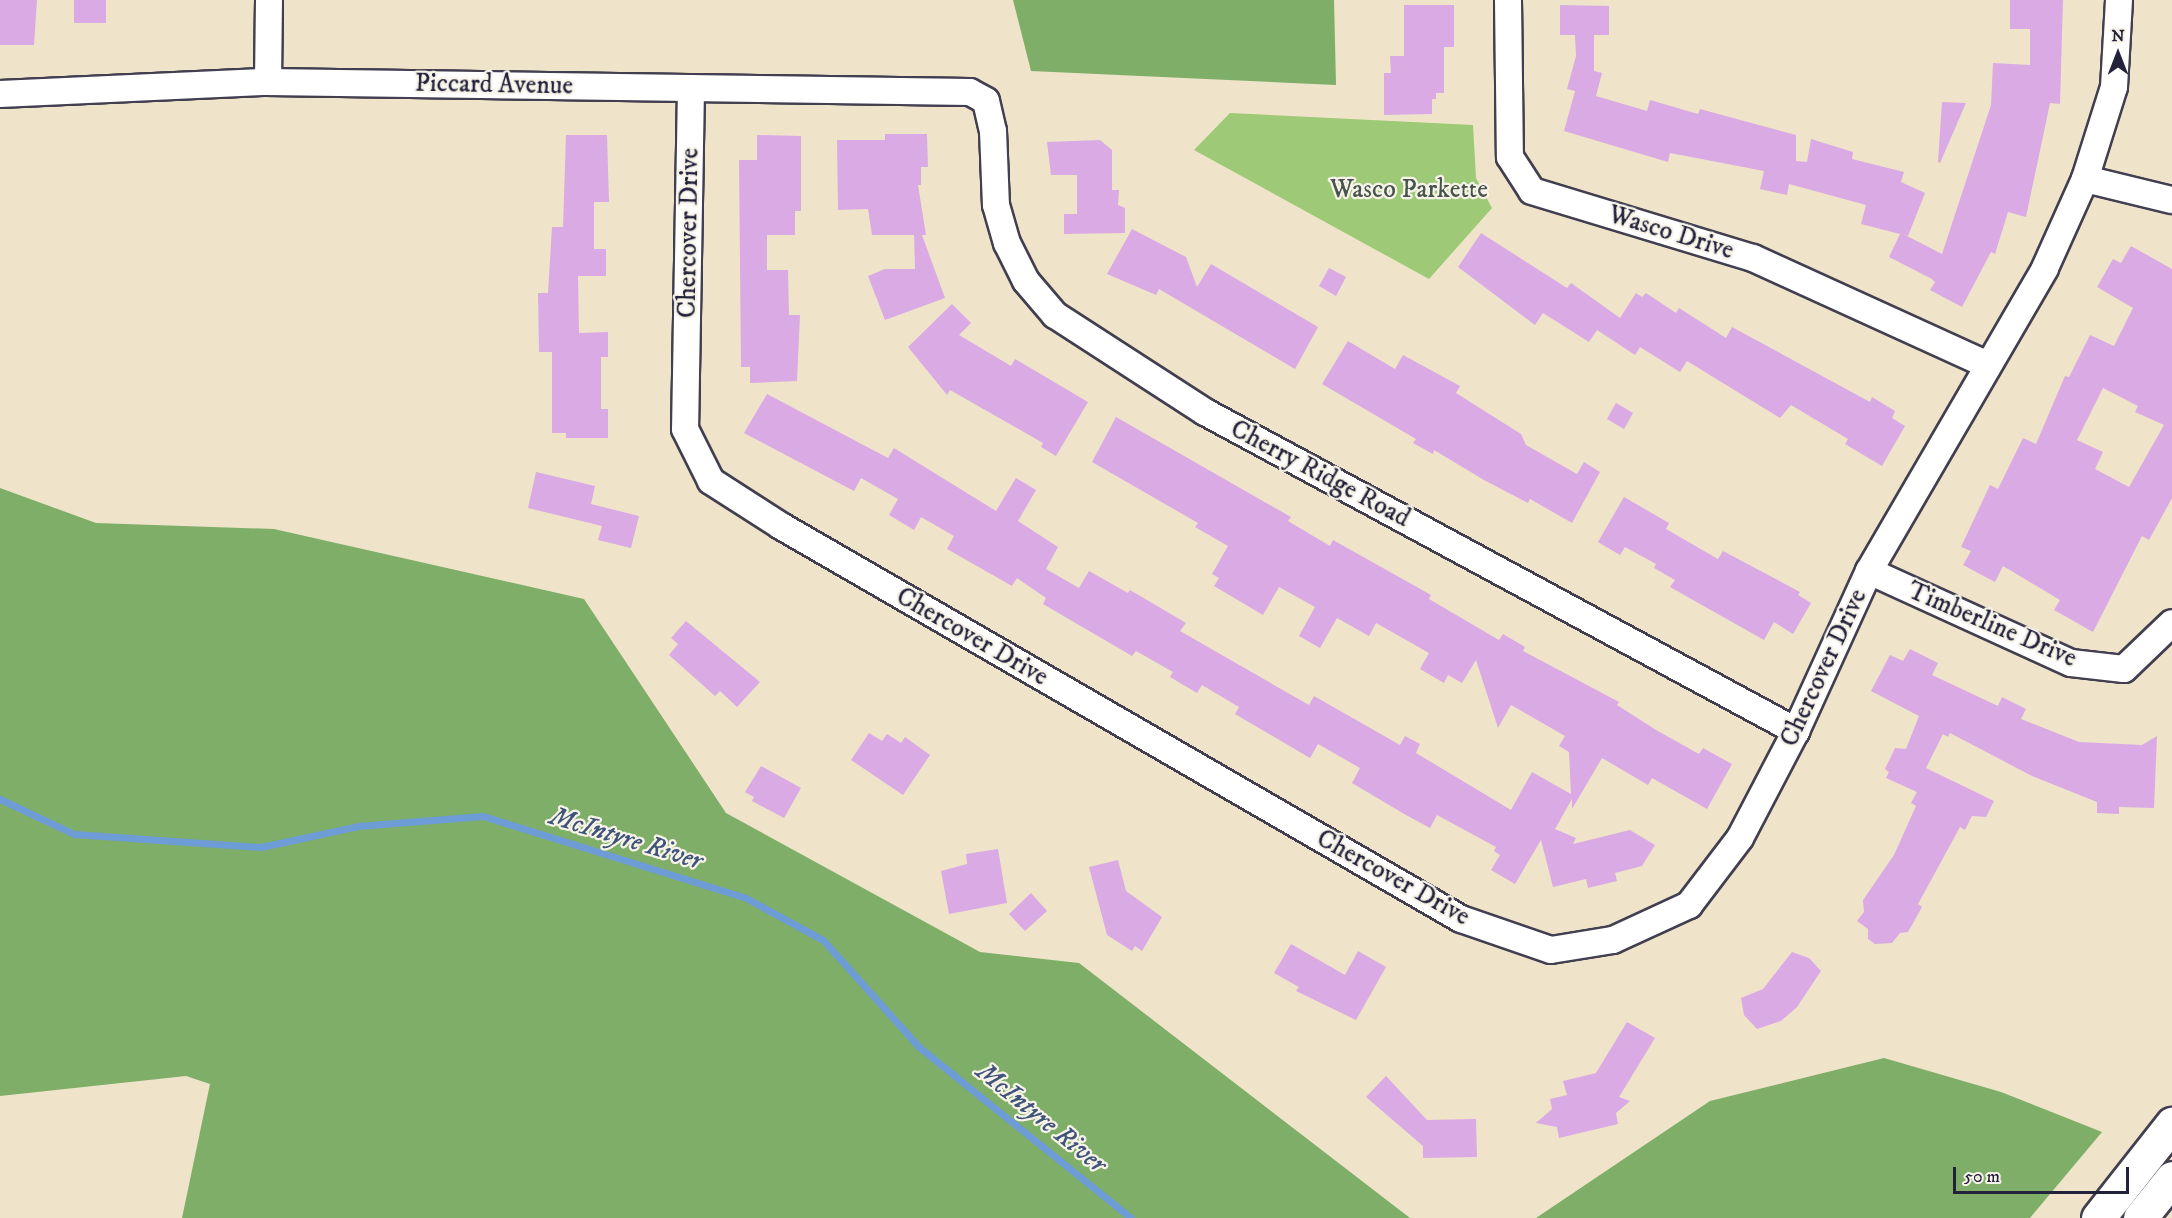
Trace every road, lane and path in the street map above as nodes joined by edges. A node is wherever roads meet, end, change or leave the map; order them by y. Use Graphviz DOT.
graph roads {
  1 [pos="269,0"];
  2 [pos="1508,0"];
  3 [pos="2120,0"];
  4 [pos="268,81"];
  5 [pos="691,88"];
  6 [pos="0,94"];
  7 [pos="987,101"];
  8 [pos="2085,179"];
  9 [pos="2172,200"];
  10 [pos="1988,366"];
  11 [pos="1869,571"];
  12 [pos="2172,622"];
  13 [pos="1796,731"];
  14 [pos="2172,1124"];
  15 [pos="2172,1178"];
  16 [pos="2098,1218"];
  17 [pos="2140,1218"];
  1 -- 4 [label="street"];
  2 -- 10 [label="street, Wasco Drive"];
  3 -- 8 [label="street, Chercover Drive"];
  4 -- 5 [label="street, Piccard Avenue"];
  4 -- 6 [label="street, Piccard Avenue"];
  5 -- 7 [label="street, Piccard Avenue"];
  5 -- 13 [label="street, Chercover Drive"];
  7 -- 13 [label="street, Cherry Ridge Road"];
  8 -- 9 [label="street"];
  8 -- 10 [label="street, Chercover Drive"];
  10 -- 11 [label="street, Chercover Drive"];
  11 -- 12 [label="street, Timberline Drive"];
  11 -- 13 [label="street, Chercover Drive"];
  14 -- 16 [label="highway"];
  15 -- 17 [label="highway"];
}
